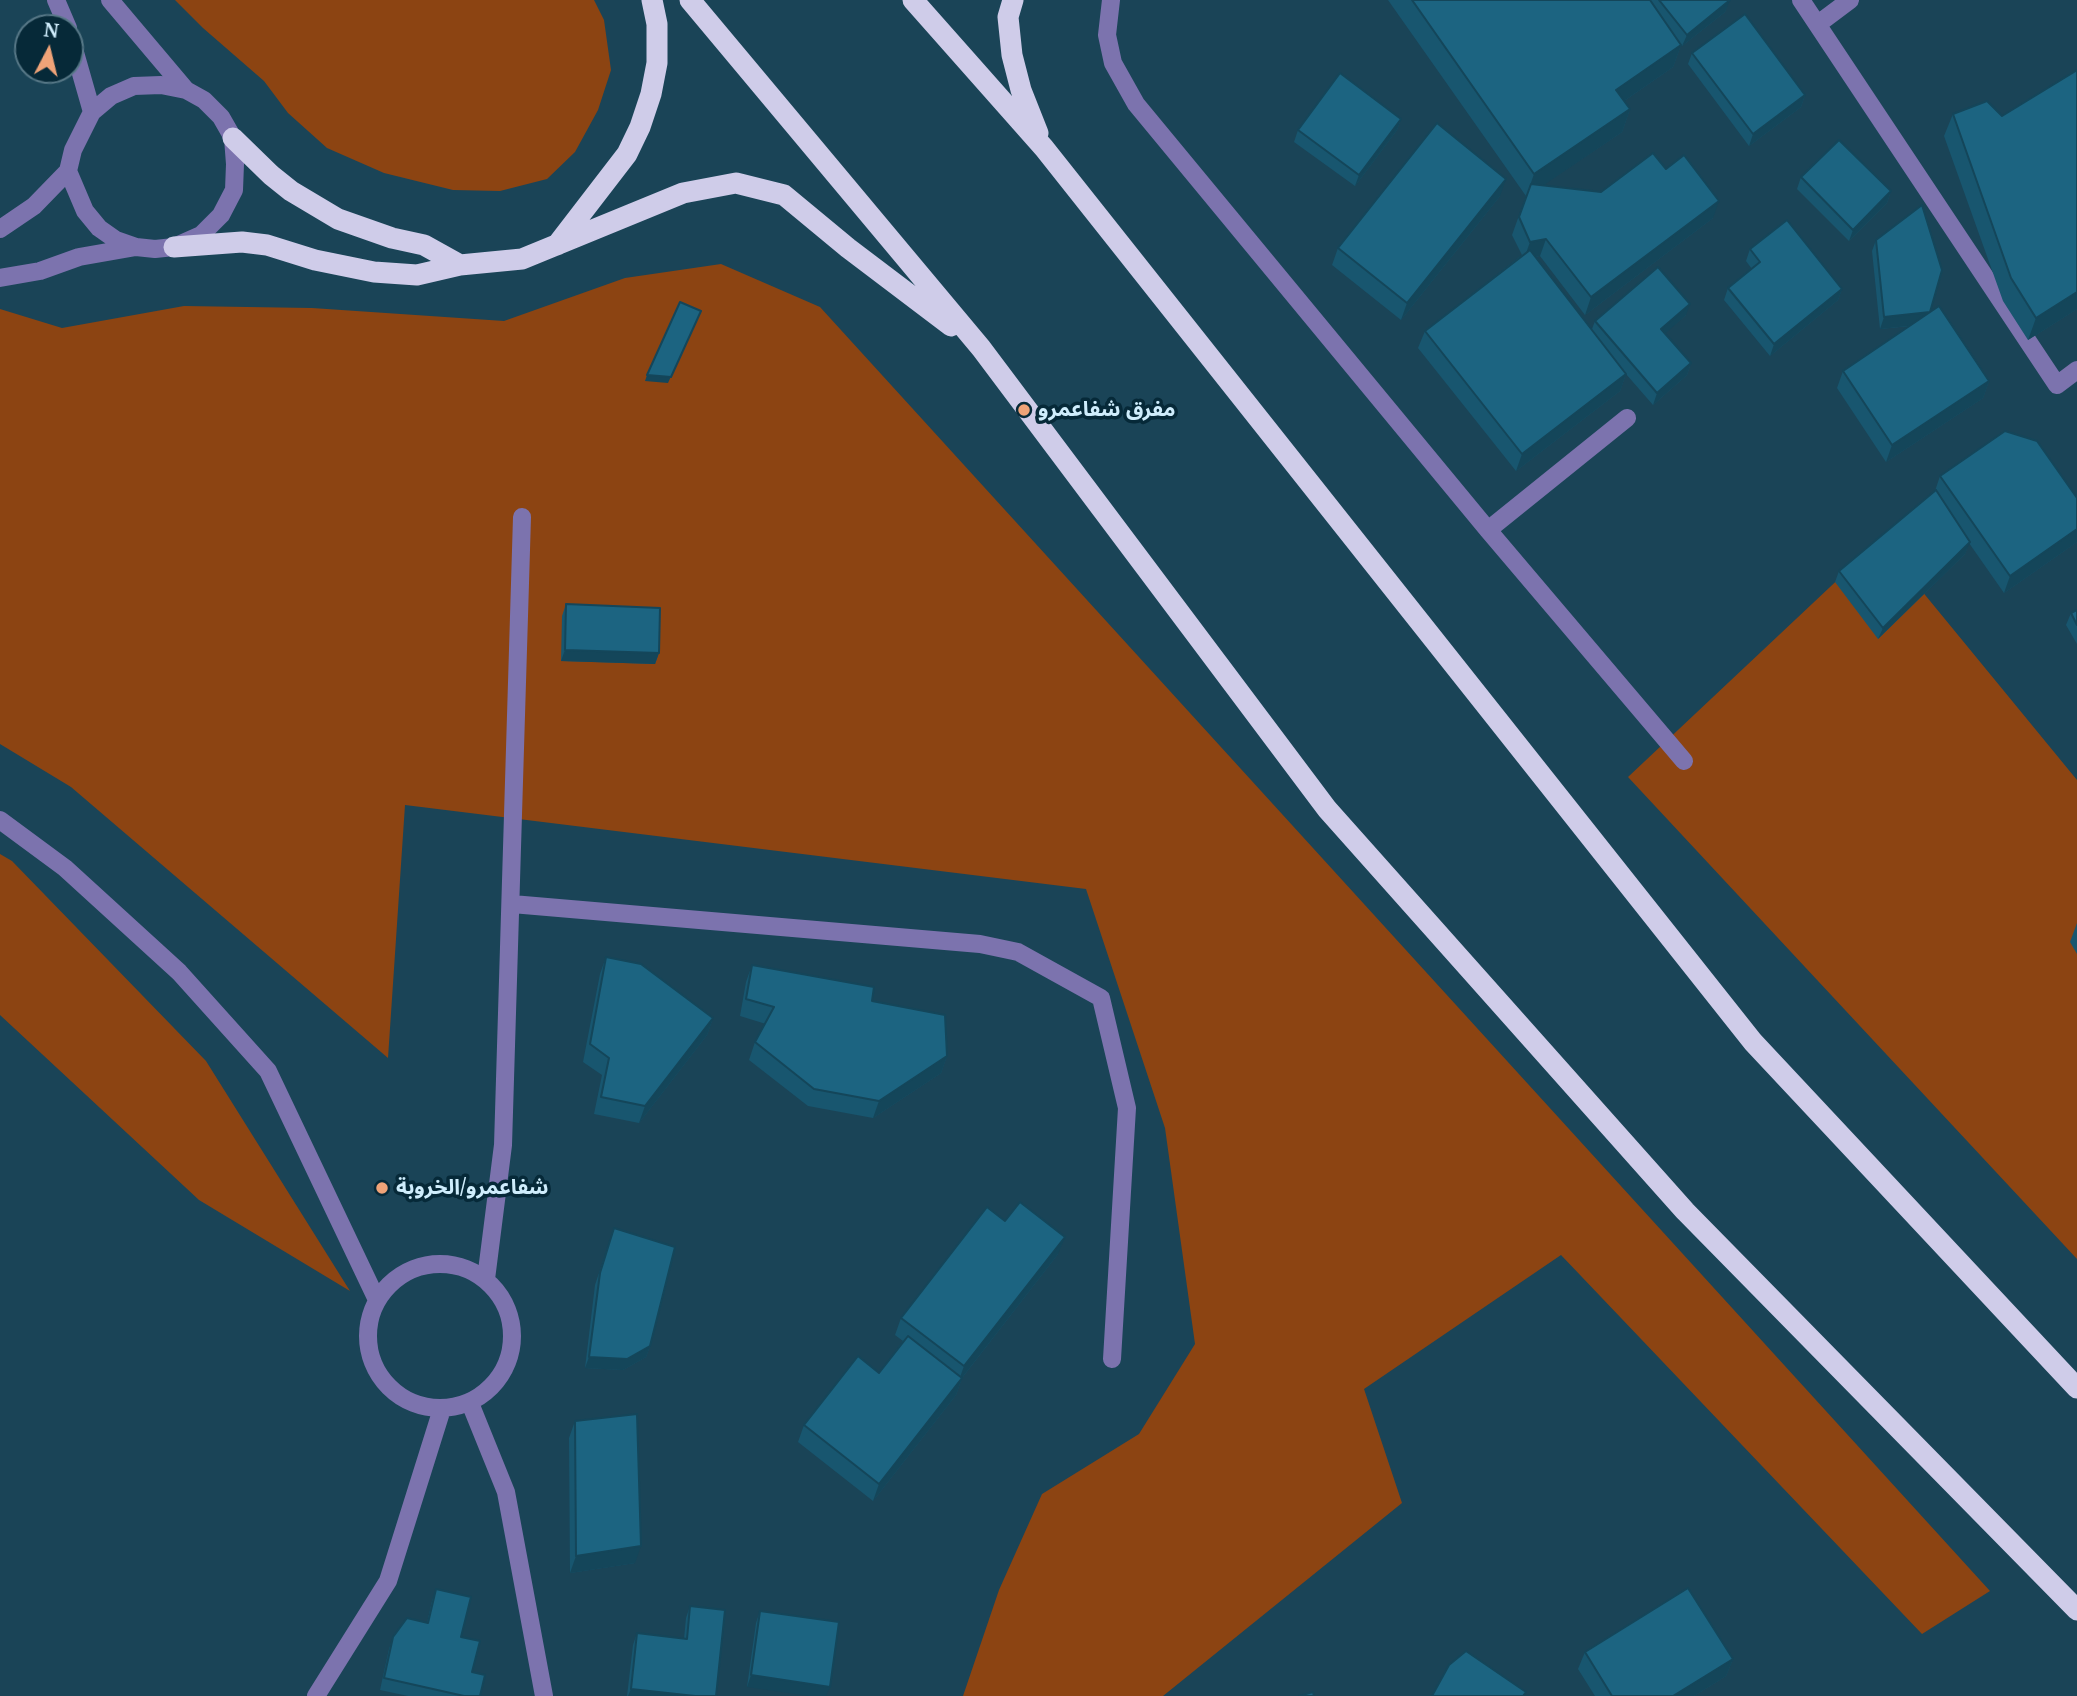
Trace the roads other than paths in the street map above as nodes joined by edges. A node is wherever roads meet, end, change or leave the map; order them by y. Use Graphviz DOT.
graph roads {
  1 [pos="110,0"];
  2 [pos="652,0"];
  3 [pos="690,0"];
  4 [pos="913,0"];
  5 [pos="1013,0"];
  6 [pos="1111,0"];
  7 [pos="1801,0"];
  8 [pos="1850,0"];
  9 [pos="1818,24"];
  10 [pos="84,84"];
  11 [pos="186,90"];
  12 [pos="92,112"];
  13 [pos="233,138"];
  14 [pos="1044,148"];
  15 [pos="68,171"];
  16 [pos="0,229"];
  17 [pos="556,246"];
  18 [pos="136,247"];
  19 [pos="174,247"];
  20 [pos="460,265"];
  21 [pos="0,278"];
  22 [pos="981,348"];
  23 [pos="2077,370"];
  24 [pos="1627,418"];
  25 [pos="522,517"];
  26 [pos="1488,530"];
  27 [pos="1684,761"];
  28 [pos="0,820"];
  29 [pos="512,904"];
  30 [pos="486,1279"];
  31 [pos="377,1300"];
  32 [pos="1112,1359"];
  33 [pos="2077,1388"];
  34 [pos="470,1403"];
  35 [pos="442,1409"];
  36 [pos="2077,1610"];
  37 [pos="316,1696"];
  38 [pos="544,1696"];
  1 -- 11 [label="street"];
  2 -- 17 [label="highway"];
  3 -- 22 [label="highway"];
  4 -- 14 [label="highway"];
  5 -- 14 [label="highway"];
  6 -- 26 [label="street"];
  7 -- 9 [label="street"];
  8 -- 9 [label="street"];
  9 -- 23 [label="street"];
  10 -- 12 [label="street"];
  11 -- 12 [label="street"];
  11 -- 13 [label="street"];
  12 -- 15 [label="street"];
  13 -- 19 [label="street"];
  13 -- 20 [label="highway"];
  14 -- 33 [label="highway"];
  15 -- 16 [label="street"];
  15 -- 18 [label="street"];
  17 -- 20 [label="highway"];
  17 -- 22 [label="highway"];
  18 -- 19 [label="street"];
  18 -- 21 [label="street"];
  19 -- 20 [label="highway"];
  22 -- 36 [label="highway"];
  24 -- 26 [label="street"];
  25 -- 29 [label="street"];
  26 -- 27 [label="street"];
  28 -- 31 [label="street"];
  29 -- 30 [label="street"];
  29 -- 32 [label="street"];
  30 -- 31 [label="street"];
  30 -- 34 [label="street"];
  31 -- 35 [label="street"];
  34 -- 35 [label="street"];
  34 -- 38 [label="street"];
  35 -- 37 [label="street"];
}
